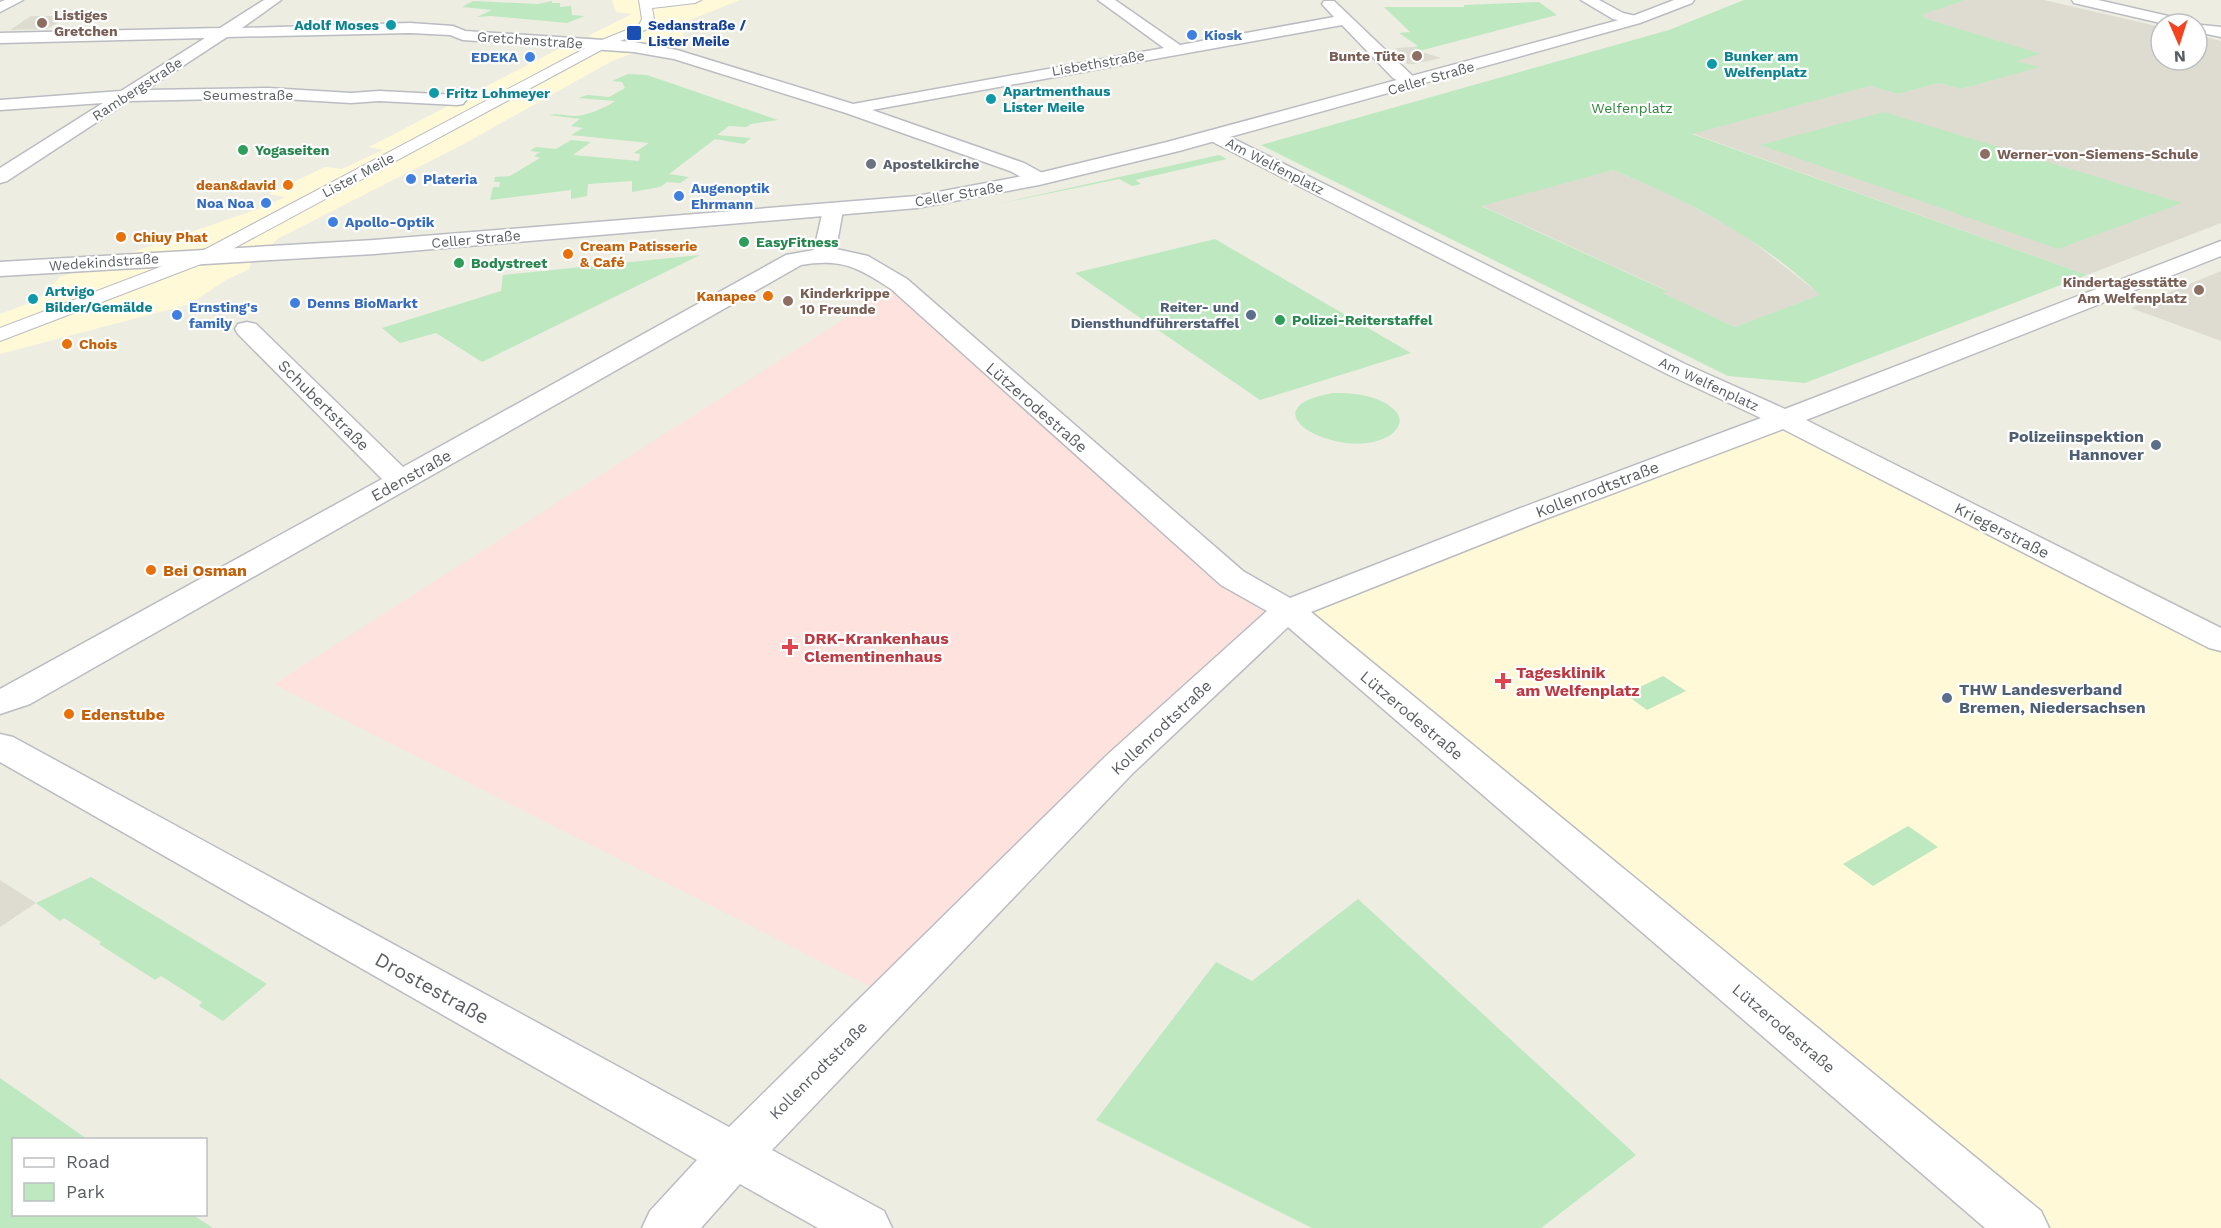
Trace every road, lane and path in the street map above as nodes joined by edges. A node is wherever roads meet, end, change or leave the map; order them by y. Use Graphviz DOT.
graph roads {
  1 [pos="16,0"];
  2 [pos="274,0"];
  3 [pos="695,0"];
  4 [pos="1105,0"];
  5 [pos="1326,0"];
  6 [pos="1588,0"];
  7 [pos="1687,0"];
  8 [pos="2079,0"];
  9 [pos="646,3"];
  10 [pos="0,8"];
  11 [pos="2149,16"];
  12 [pos="1345,20"];
  13 [pos="1635,20"];
  14 [pos="225,33"];
  15 [pos="0,38"];
  16 [pos="607,43"];
  17 [pos="1176,49"];
  18 [pos="1412,83"];
  19 [pos="127,96"];
  20 [pos="460,100"];
  21 [pos="495,102"];
  22 [pos="0,105"];
  23 [pos="852,110"];
  24 [pos="1216,136"];
  25 [pos="0,177"];
  26 [pos="1040,180"];
  27 [pos="833,210"];
  28 [pos="2221,248"];
  29 [pos="824,253"];
  30 [pos="208,255"];
  31 [pos="0,269"];
  32 [pos="248,329"];
  33 [pos="0,335"];
  34 [pos="1784,419"];
  35 [pos="401,481"];
  36 [pos="1288,610"];
  37 [pos="2221,641"];
  38 [pos="0,702"];
  39 [pos="0,746"];
  40 [pos="733,1156"];
  41 [pos="668,1228"];
  42 [pos="866,1228"];
  43 [pos="2023,1228"];
  1 -- 10 [label="street"];
  2 -- 14 [label="street, Rambergstraße"];
  3 -- 9 [label="street, Lister Meile"];
  4 -- 17 [label="street"];
  5 -- 12 [label="street"];
  6 -- 13 [label="street"];
  7 -- 13 [label="street, Celler Straße"];
  8 -- 11 [label="street"];
  9 -- 16 [label="street, Lister Meile"];
  12 -- 17 [label="street, Lisbethstraße"];
  12 -- 18 [label="street"];
  13 -- 18 [label="street, Celler Straße"];
  14 -- 15 [label="street, Gretchenstraße"];
  14 -- 16 [label="street, Gretchenstraße"];
  14 -- 19 [label="street, Rambergstraße"];
  16 -- 21 [label="street, Lister Meile"];
  16 -- 23 [label="street, Gretchenstraße"];
  17 -- 23 [label="street, Lisbethstraße"];
  18 -- 24 [label="street, Celler Straße"];
  19 -- 20 [label="street, Seumestraße"];
  19 -- 22 [label="street, Seumestraße"];
  19 -- 25 [label="street, Rambergstraße"];
  20 -- 21 [label="street, Seumestraße"];
  21 -- 30 [label="street, Lister Meile"];
  23 -- 26 [label="street, Gretchenstraße"];
  24 -- 26 [label="street, Celler Straße"];
  24 -- 34 [label="street, Am Welfenplatz"];
  26 -- 27 [label="street, Celler Straße"];
  27 -- 29 [label="street"];
  27 -- 30 [label="street, Celler Straße"];
  28 -- 34 [label="street"];
  29 -- 35 [label="street, Edenstraße"];
  29 -- 36 [label="street, Lützerodestraße"];
  30 -- 31 [label="street, Wedekindstraße"];
  30 -- 33 [label="street, Lister Meile"];
  32 -- 35 [label="street, Schubertstraße"];
  34 -- 36 [label="street, Kollenrodtstraße"];
  34 -- 37 [label="street, Kriegerstraße"];
  35 -- 38 [label="street, Edenstraße"];
  36 -- 40 [label="street, Kollenrodtstraße"];
  36 -- 43 [label="street, Lützerodestraße"];
  39 -- 40 [label="street, Drostestraße"];
  40 -- 41 [label="street, Kollenrodtstraße"];
  40 -- 42 [label="street, Drostestraße"];
}
